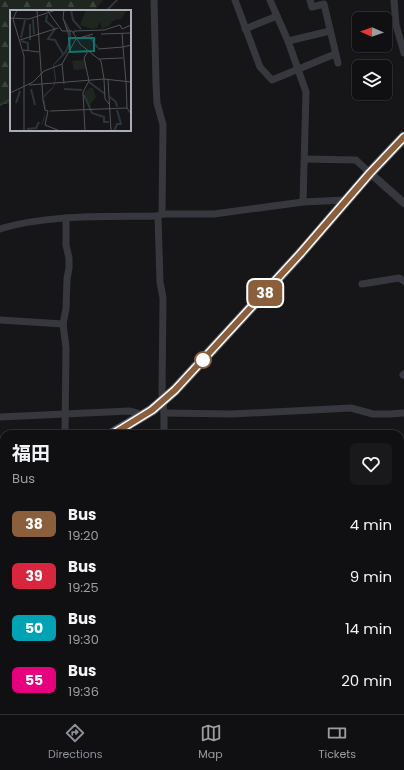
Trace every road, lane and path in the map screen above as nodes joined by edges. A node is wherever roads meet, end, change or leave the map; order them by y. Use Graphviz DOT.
graph roads {
  1 [pos="154,0"];
  2 [pos="234,0"];
  3 [pos="270,0"];
  4 [pos="310,0"];
  5 [pos="394,0"];
  6 [pos="277,16"];
  7 [pos="400,24"];
  8 [pos="245,29"];
  9 [pos="330,31"];
  10 [pos="288,41"];
  11 [pos="404,53"];
  12 [pos="335,54"];
  13 [pos="338,63"];
  14 [pos="298,69"];
  15 [pos="404,136"];
  16 [pos="305,159"];
  17 [pos="370,173"];
  18 [pos="346,200"];
  19 [pos="303,202"];
  20 [pos="404,203"];
  21 [pos="160,215"];
  22 [pos="66,218"];
  23 [pos="0,229"];
  24 [pos="404,281"];
  25 [pos="362,284"];
  26 [pos="0,320"];
  27 [pos="63,324"];
  28 [pos="163,401"];
  29 [pos="164,413"];
  30 [pos="404,413"];
  31 [pos="65,414"];
  32 [pos="0,417"];
  33 [pos="141,417"];
  34 [pos="64,430"];
  35 [pos="119,430"];
  36 [pos="164,430"];
  1 -- 21 [label="street"];
  2 -- 8 [label="street"];
  3 -- 6 [label="street"];
  4 -- 9 [label="street"];
  5 -- 7 [label="street"];
  6 -- 8 [label="street"];
  6 -- 10 [label="street"];
  7 -- 11 [label="street"];
  8 -- 14 [label="street"];
  9 -- 10 [label="street"];
  9 -- 12 [label="street"];
  10 -- 14 [label="street"];
  12 -- 13 [label="street"];
  12 -- 14 [label="street"];
  14 -- 16 [label="street"];
  15 -- 17 [label="highway"];
  16 -- 17 [label="street"];
  16 -- 19 [label="street"];
  17 -- 18 [label="highway"];
  17 -- 20 [label="street"];
  18 -- 19 [label="street"];
  18 -- 28 [label="highway"];
  19 -- 21 [label="street"];
  21 -- 22 [label="street"];
  21 -- 28 [label="street"];
  22 -- 23 [label="street"];
  22 -- 27 [label="street"];
  24 -- 25 [label="street"];
  26 -- 27 [label="street"];
  27 -- 31 [label="street"];
  28 -- 29 [label="street"];
  28 -- 33 [label="highway"];
  29 -- 30 [label="street"];
  29 -- 36 [label="street"];
  31 -- 32 [label="street"];
  31 -- 33 [label="street"];
  31 -- 34 [label="street"];
  33 -- 35 [label="highway"];
}
